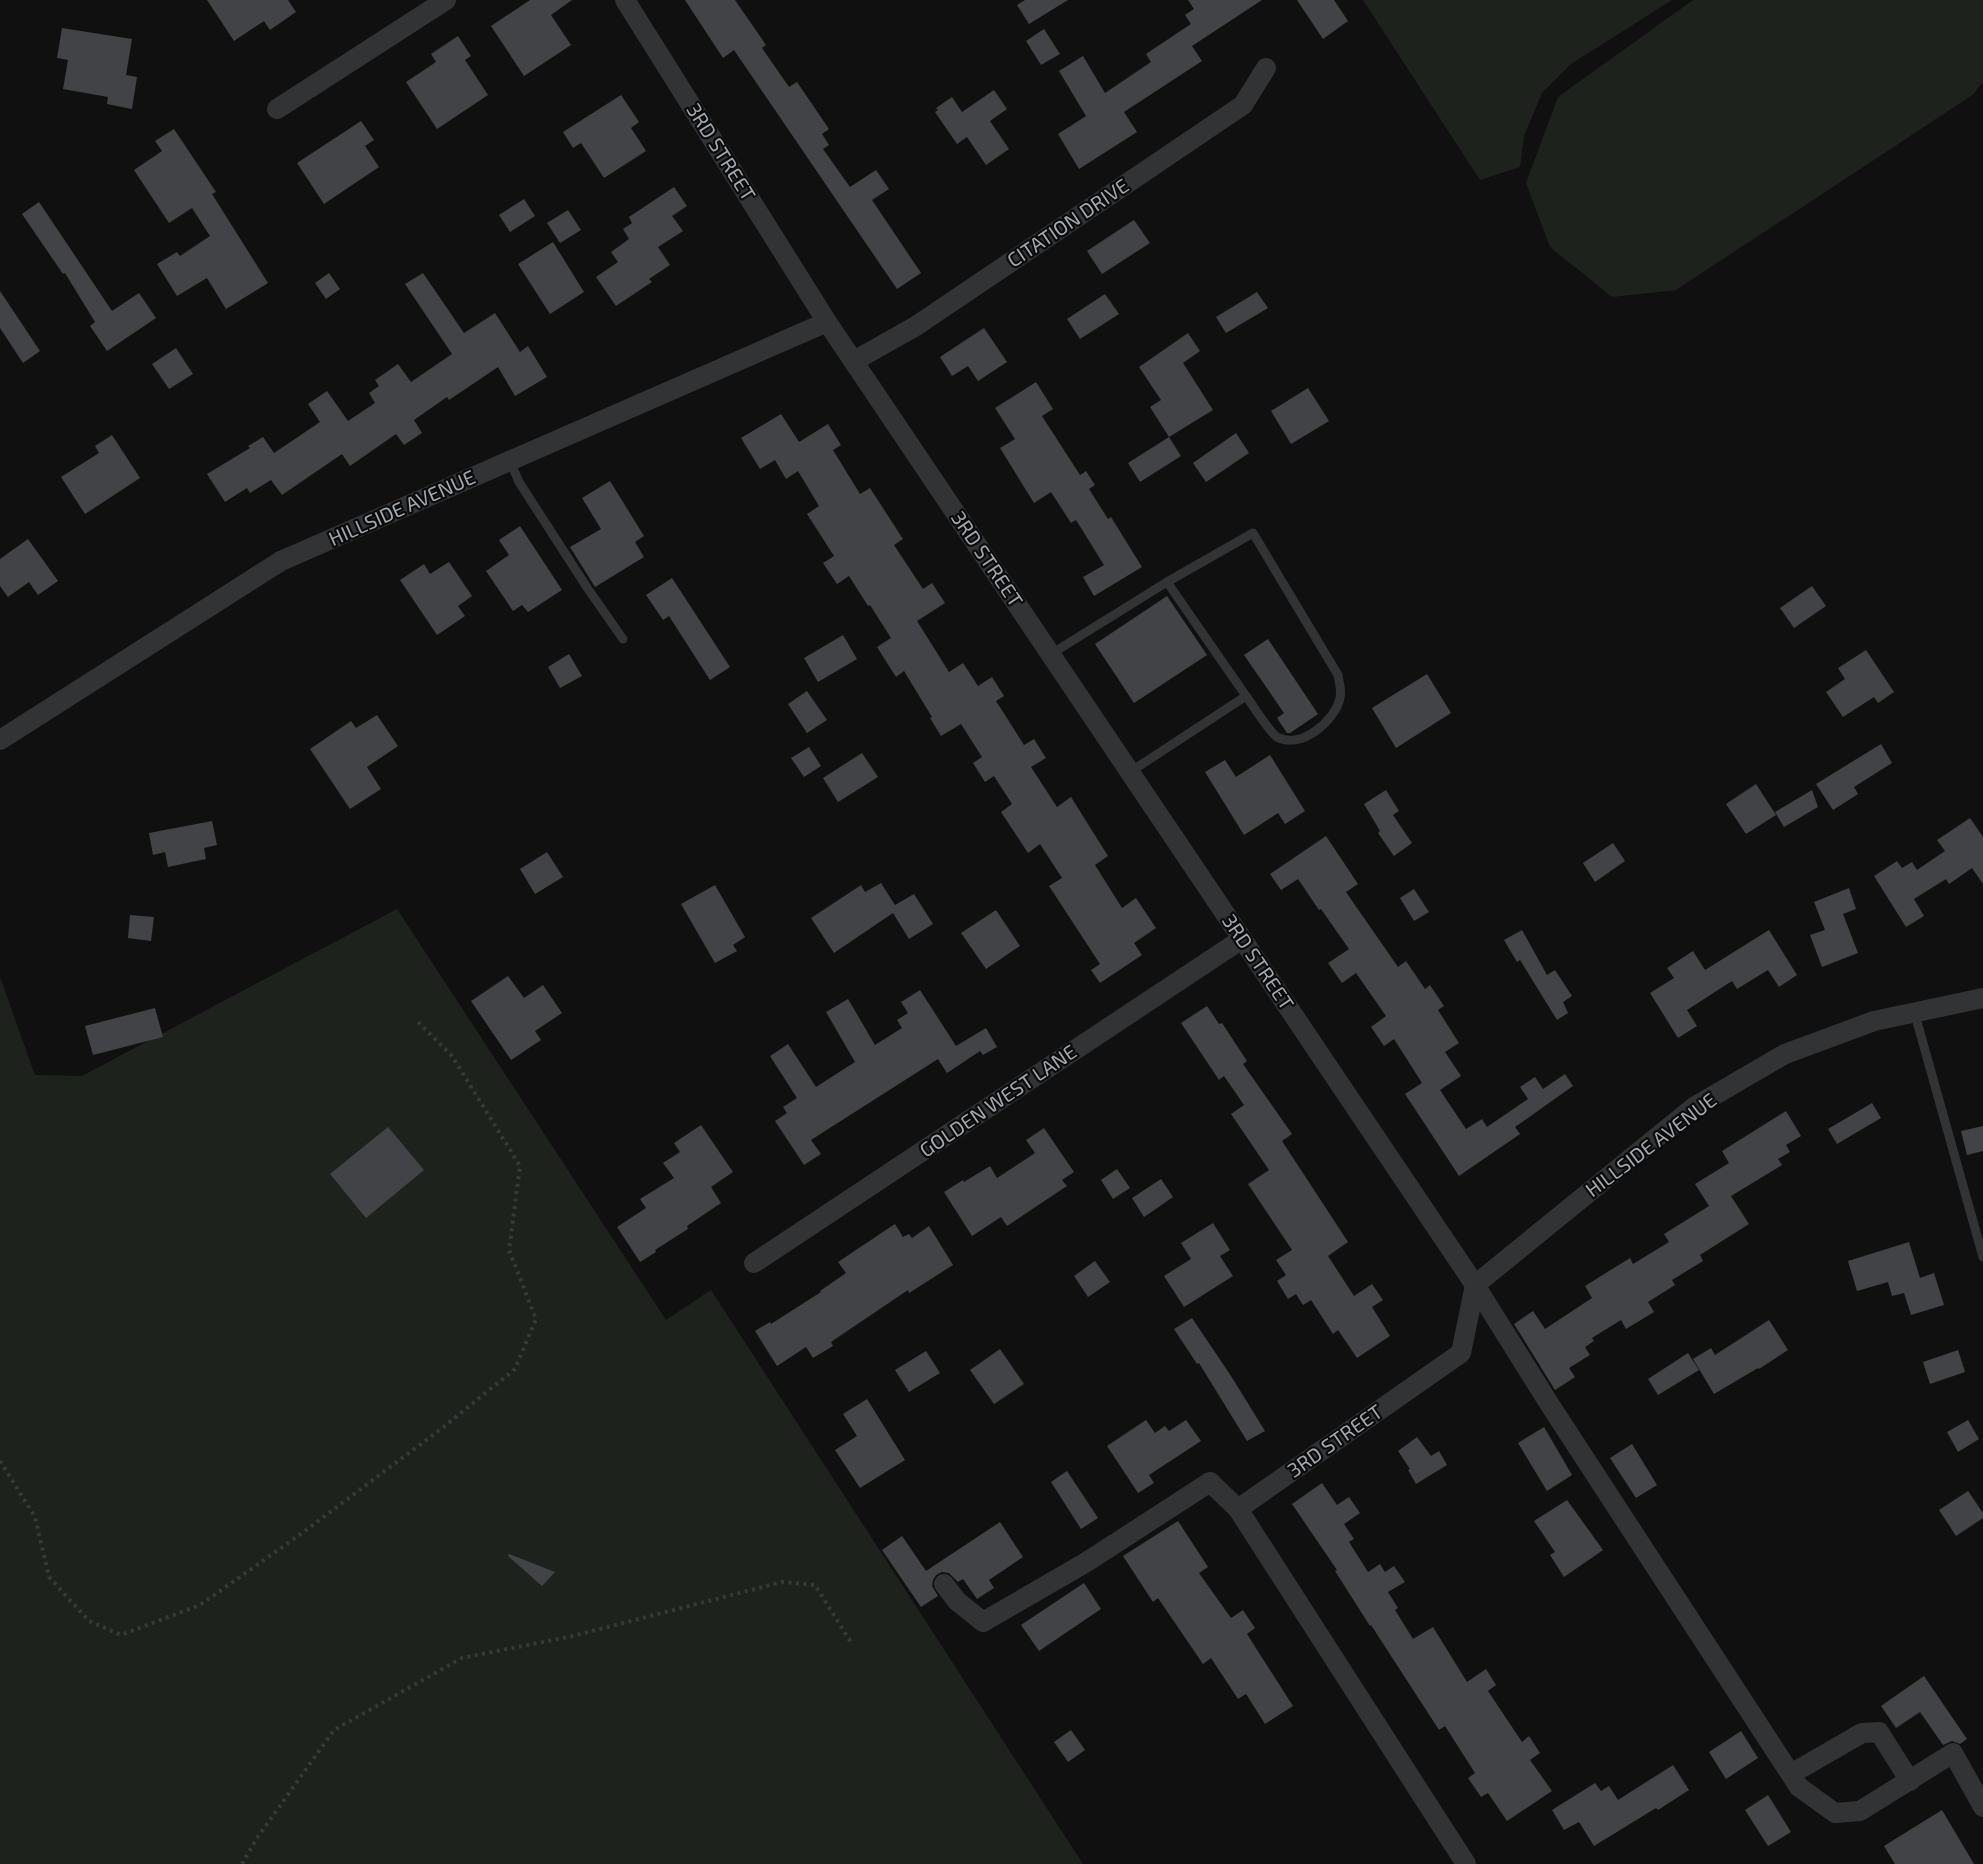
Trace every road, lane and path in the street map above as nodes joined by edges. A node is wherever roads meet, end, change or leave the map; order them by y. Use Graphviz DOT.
graph roads {
  1 [pos="446,0"];
  2 [pos="625,0"];
  3 [pos="1266,68"];
  4 [pos="277,109"];
  5 [pos="827,322"];
  6 [pos="854,361"];
  7 [pos="510,461"];
  8 [pos="1167,582"];
  9 [pos="623,639"];
  10 [pos="1051,654"];
  11 [pos="1246,696"];
  12 [pos="0,740"];
  13 [pos="1130,772"];
  14 [pos="1242,939"];
  15 [pos="1983,998"];
  16 [pos="1914,1011"];
  17 [pos="415,1019"];
  18 [pos="1983,1257"];
  19 [pos="754,1263"];
  20 [pos="1475,1285"];
  21 [pos="0,1461"];
  22 [pos="1239,1509"];
  23 [pos="944,1584"];
  24 [pos="852,1644"];
  25 [pos="1791,1774"];
  26 [pos="1910,1781"];
  27 [pos="1983,1807"];
  28 [pos="242,1864"];
  29 [pos="1467,1864"];
  1 -- 4 [label="street"];
  2 -- 5 [label="street, 3RD STREET"];
  3 -- 6 [label="street, CITATION DRIVE"];
  5 -- 6 [label="street, 3RD STREET"];
  5 -- 7 [label="street, HILLSIDE AVENUE"];
  6 -- 10 [label="street, 3RD STREET"];
  7 -- 9 [label="lane"];
  7 -- 12 [label="street, HILLSIDE AVENUE"];
  8 -- 10 [label="lane"];
  8 -- 11 [label="lane"];
  8 -- 11 [label="lane"];
  10 -- 13 [label="street, 3RD STREET"];
  11 -- 13 [label="lane"];
  13 -- 14 [label="street, 3RD STREET"];
  14 -- 19 [label="street, GOLDEN WEST LANE"];
  14 -- 20 [label="street, 3RD STREET"];
  15 -- 16 [label="street, HILLSIDE AVENUE"];
  16 -- 18 [label="lane"];
  16 -- 20 [label="street, HILLSIDE AVENUE"];
  17 -- 21 [label="path"];
  20 -- 22 [label="street, 3RD STREET"];
  20 -- 25 [label="street"];
  22 -- 23 [label="street"];
  22 -- 29 [label="street"];
  24 -- 28 [label="path"];
  25 -- 26 [label="street"];
  25 -- 26 [label="street"];
  26 -- 27 [label="street"];
}
